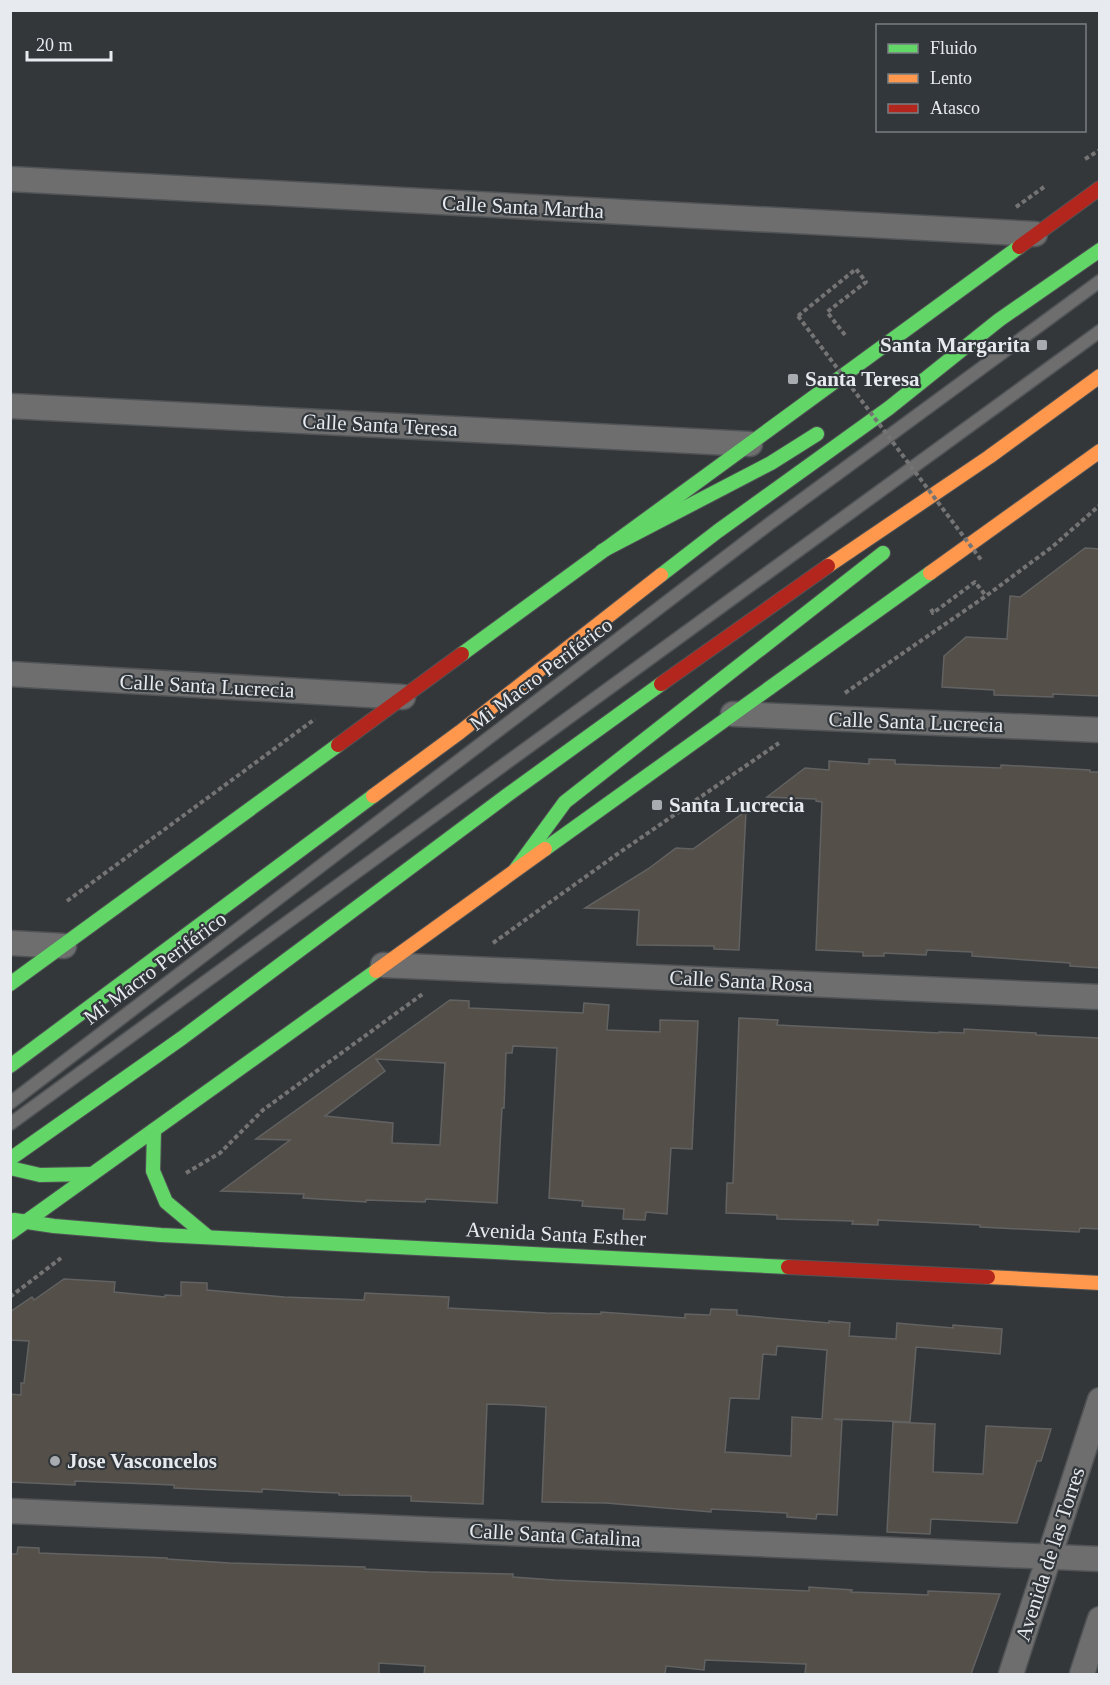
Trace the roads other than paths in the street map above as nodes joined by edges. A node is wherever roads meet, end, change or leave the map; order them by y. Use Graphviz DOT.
graph roads {
  1 [pos="10,179"];
  2 [pos="1100,188"];
  3 [pos="1035,234"];
  4 [pos="1100,250"];
  5 [pos="1100,281"];
  6 [pos="999,320"];
  7 [pos="1100,331"];
  8 [pos="1100,376"];
  9 [pos="900,382"];
  10 [pos="10,406"];
  11 [pos="830,426"];
  12 [pos="750,444"];
  13 [pos="1095,457"];
  14 [pos="936,493"];
  15 [pos="907,528"];
  16 [pos="893,545"];
  17 [pos="602,551"];
  18 [pos="10,674"];
  19 [pos="403,697"];
  20 [pos="733,714"];
  21 [pos="1100,730"];
  22 [pos="516,870"];
  23 [pos="10,943"];
  24 [pos="64,946"];
  25 [pos="383,965"];
  26 [pos="10,984"];
  27 [pos="1100,997"];
  28 [pos="10,1066"];
  29 [pos="10,1103"];
  30 [pos="10,1124"];
  31 [pos="154,1130"];
  32 [pos="10,1159"];
  33 [pos="10,1168"];
  34 [pos="92,1174"];
  35 [pos="10,1214"];
  36 [pos="10,1220"];
  37 [pos="26,1222"];
  38 [pos="10,1233"];
  39 [pos="208,1237"];
  40 [pos="1100,1283"];
  41 [pos="1100,1400"];
  42 [pos="10,1511"];
  43 [pos="1049,1557"];
  44 [pos="1100,1559"];
  45 [pos="1100,1619"];
  46 [pos="1011,1674"];
  47 [pos="1082,1674"];
  1 -- 3 [label="street, Calle Santa Martha"];
  2 -- 3 [label="main road"];
  3 -- 12 [label="main road"];
  4 -- 6 [label="main road"];
  5 -- 29 [label="lane, Mi Macro Periférico"];
  6 -- 9 [label="main road"];
  6 -- 28 [label="main road"];
  7 -- 30 [label="lane, Mi Macro Periférico"];
  8 -- 14 [label="main road"];
  10 -- 12 [label="street, Calle Santa Teresa"];
  11 -- 17 [label="main road"];
  12 -- 17 [label="main road"];
  13 -- 20 [label="main road"];
  14 -- 15 [label="main road"];
  14 -- 32 [label="main road"];
  16 -- 22 [label="main road"];
  17 -- 19 [label="main road"];
  18 -- 19 [label="street, Calle Santa Lucrecia"];
  19 -- 24 [label="main road"];
  20 -- 21 [label="street, Calle Santa Lucrecia"];
  20 -- 22 [label="main road"];
  22 -- 25 [label="main road"];
  23 -- 24 [label="street"];
  24 -- 26 [label="main road"];
  25 -- 27 [label="street, Calle Santa Rosa"];
  25 -- 31 [label="main road"];
  31 -- 34 [label="main road"];
  31 -- 39 [label="main road"];
  33 -- 34 [label="main road"];
  34 -- 37 [label="main road"];
  35 -- 37 [label="main road"];
  36 -- 37 [label="main road, Avenida Santa Esther"];
  37 -- 38 [label="main road"];
  37 -- 39 [label="main road, Avenida Santa Esther"];
  39 -- 40 [label="main road, Avenida Santa Esther"];
  41 -- 43 [label="street, Avenida de las Torres"];
  42 -- 43 [label="street, Calle Santa Catalina"];
  43 -- 44 [label="street, Calle Santa Catalina"];
  43 -- 46 [label="street, Avenida de las Torres"];
  45 -- 47 [label="street"];
}
